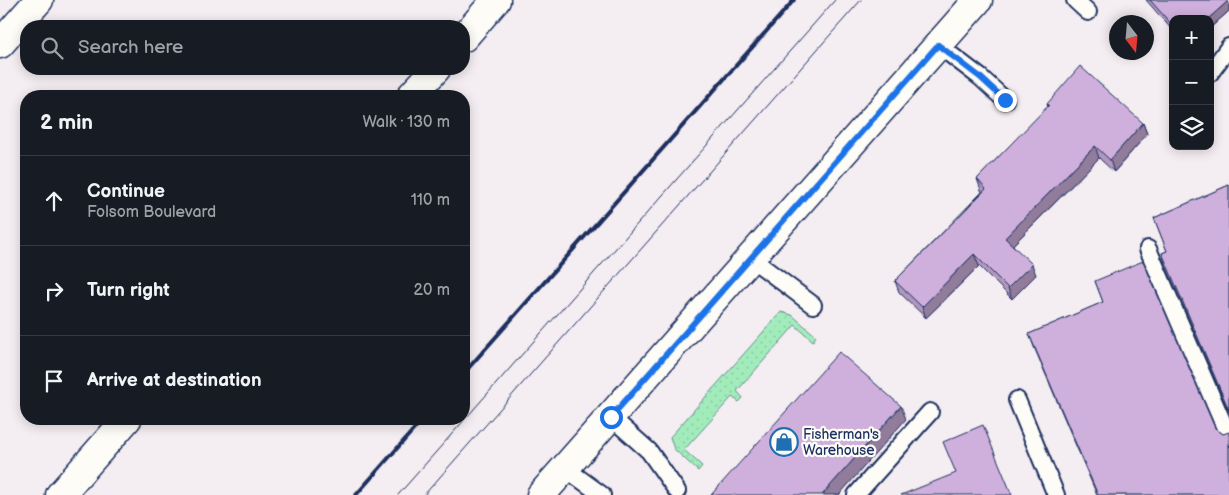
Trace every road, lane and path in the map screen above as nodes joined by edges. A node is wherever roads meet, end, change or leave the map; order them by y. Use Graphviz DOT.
graph roads {
  1 [pos="39,0"];
  2 [pos="978,0"];
  3 [pos="1075,0"];
  4 [pos="483,4"];
  5 [pos="1088,12"];
  6 [pos="21,20"];
  7 [pos="20,21"];
  8 [pos="470,27"];
  9 [pos="0,44"];
  10 [pos="938,45"];
  11 [pos="1229,47"];
  12 [pos="1214,68"];
  13 [pos="430,75"];
  14 [pos="417,90"];
  15 [pos="1005,100"];
  16 [pos="1148,249"];
  17 [pos="752,259"];
  18 [pos="812,305"];
  19 [pos="1017,400"];
  20 [pos="930,412"];
  21 [pos="611,417"];
  22 [pos="122,425"];
  23 [pos="1229,437"];
  24 [pos="565,468"];
  25 [pos="677,491"];
  26 [pos="60,495"];
  27 [pos="541,495"];
  28 [pos="602,495"];
  29 [pos="856,495"];
  30 [pos="1056,495"];
  1 -- 6 [label="main road"];
  2 -- 10 [label="main road"];
  3 -- 5 [label="lane"];
  4 -- 8 [label="main road"];
  7 -- 9 [label="main road"];
  10 -- 15 [label="lane"];
  10 -- 17 [label="main road"];
  11 -- 12 [label="lane"];
  13 -- 14 [label="main road"];
  16 -- 23 [label="lane"];
  17 -- 18 [label="lane"];
  17 -- 21 [label="main road"];
  19 -- 30 [label="lane"];
  20 -- 29 [label="lane"];
  21 -- 24 [label="main road"];
  21 -- 25 [label="lane"];
  22 -- 26 [label="main road"];
  24 -- 27 [label="main road"];
  24 -- 28 [label="lane"];
}
